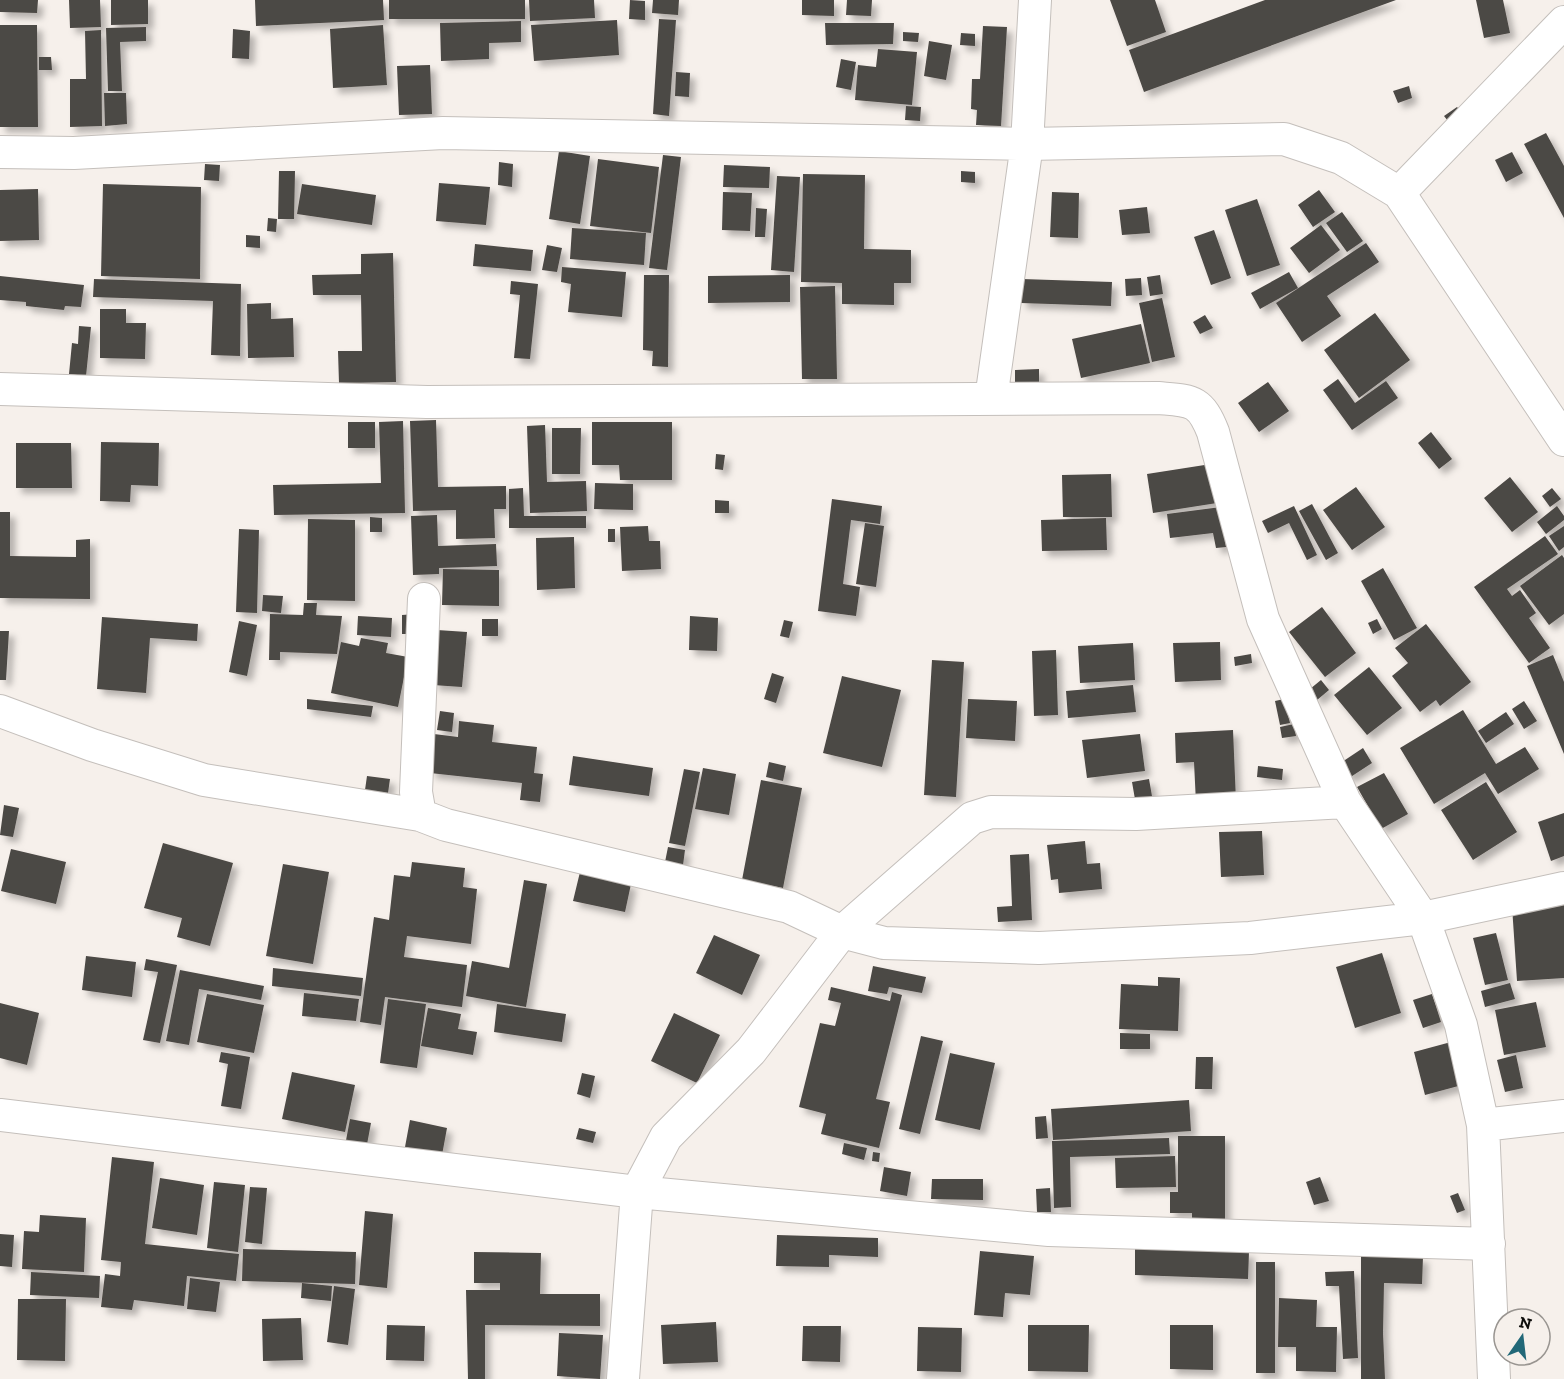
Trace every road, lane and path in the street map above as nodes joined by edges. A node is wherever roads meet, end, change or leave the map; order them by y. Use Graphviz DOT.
graph roads {
  1 [pos="1035,0"];
  2 [pos="1564,22"];
  3 [pos="1027,144"];
  4 [pos="0,152"];
  5 [pos="1399,193"];
  6 [pos="0,389"];
  7 [pos="991,399"];
  8 [pos="1564,440"];
  9 [pos="424,599"];
  10 [pos="0,711"];
  11 [pos="1345,802"];
  12 [pos="420,815"];
  13 [pos="1564,888"];
  14 [pos="1423,918"];
  15 [pos="842,932"];
  16 [pos="0,1115"];
  17 [pos="1564,1116"];
  18 [pos="1483,1125"];
  19 [pos="637,1192"];
  20 [pos="1489,1244"];
  21 [pos="623,1379"];
  22 [pos="1494,1379"];
  1 -- 3 [label="street"];
  2 -- 5 [label="street"];
  3 -- 4 [label="street"];
  3 -- 5 [label="street"];
  3 -- 7 [label="street"];
  5 -- 8 [label="street"];
  6 -- 7 [label="street"];
  7 -- 11 [label="street"];
  9 -- 12 [label="street"];
  10 -- 12 [label="street"];
  11 -- 14 [label="street"];
  11 -- 15 [label="street"];
  12 -- 15 [label="street"];
  13 -- 14 [label="street"];
  14 -- 15 [label="street"];
  14 -- 18 [label="street"];
  15 -- 19 [label="street"];
  16 -- 19 [label="street"];
  17 -- 18 [label="street"];
  18 -- 20 [label="street"];
  19 -- 20 [label="street"];
  19 -- 21 [label="street"];
  20 -- 22 [label="street"];
}
